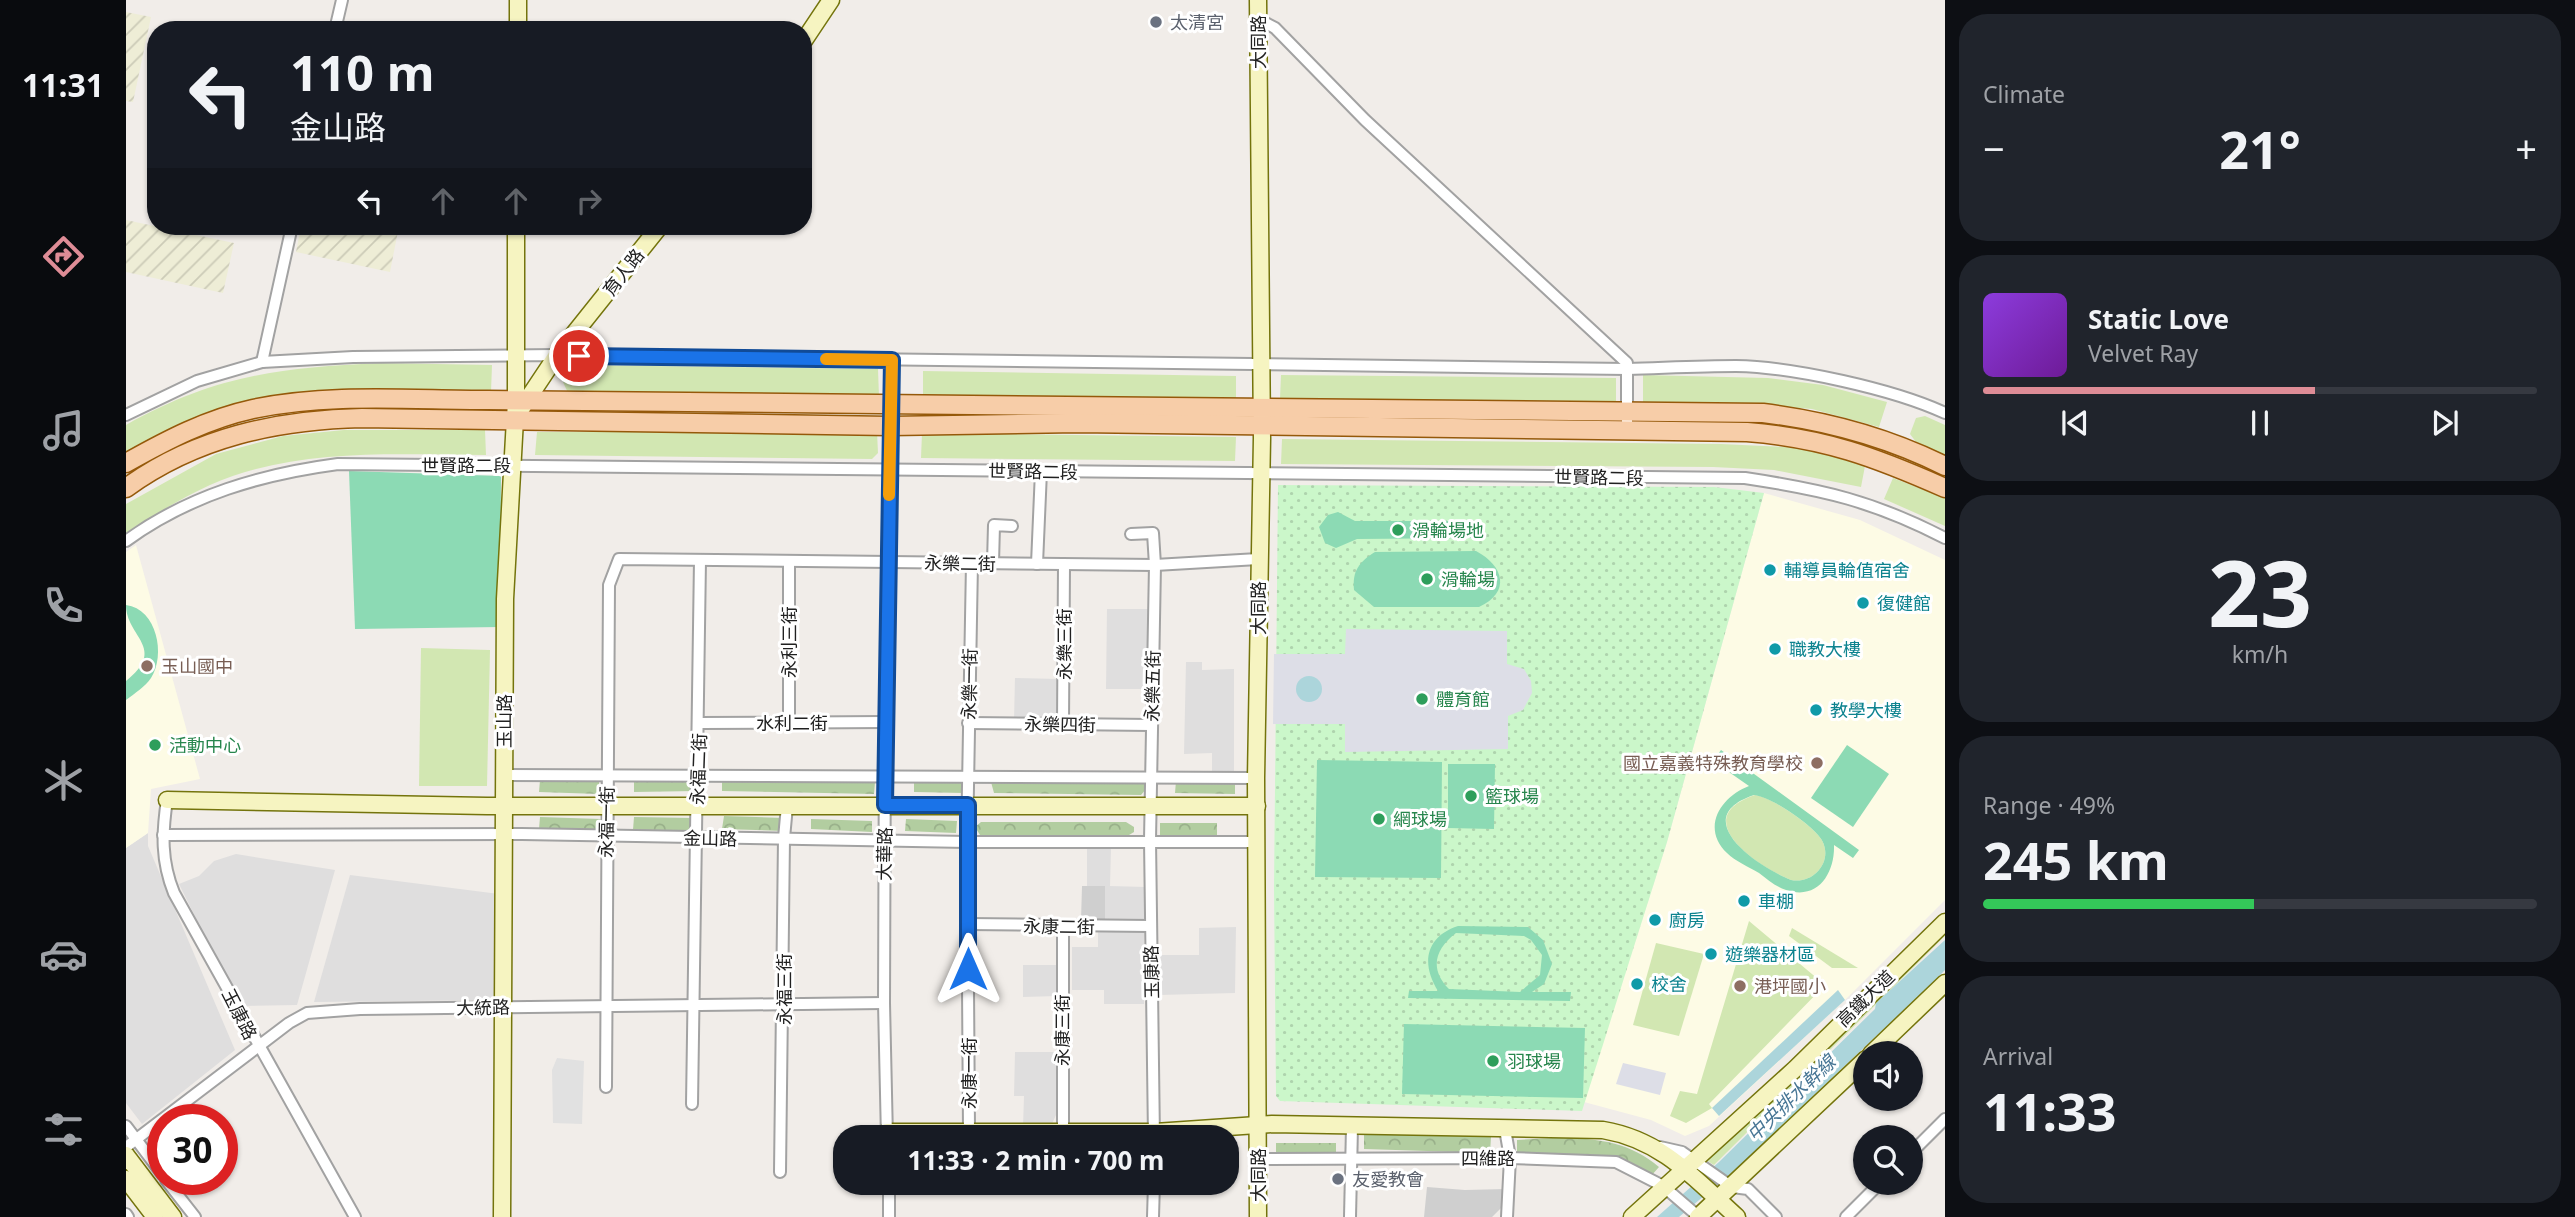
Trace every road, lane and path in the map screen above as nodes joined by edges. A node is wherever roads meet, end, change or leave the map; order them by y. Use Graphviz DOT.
graph roads {
  1 [pos="342,0"];
  2 [pos="518,0"];
  3 [pos="831,0"];
  4 [pos="1258,0"];
  5 [pos="1258,19"];
  6 [pos="337,21"];
  7 [pos="518,21"];
  8 [pos="812,28"];
  9 [pos="290,235"];
  10 [pos="516,235"];
  11 [pos="653,235"];
  12 [pos="557,355"];
  13 [pos="516,356"];
  14 [pos="892,360"];
  15 [pos="262,362"];
  16 [pos="1261,364"];
  17 [pos="1628,369"];
  18 [pos="891,406"];
  19 [pos="518,407"];
  20 [pos="1945,413"];
  21 [pos="126,415"];
  22 [pos="1262,418"];
  23 [pos="1627,422"];
  24 [pos="890,426"];
  25 [pos="126,463"];
  26 [pos="511,465"];
  27 [pos="1945,466"];
  28 [pos="889,469"];
  29 [pos="1041,471"];
  30 [pos="1261,473"];
  31 [pos="126,488"];
  32 [pos="1945,488"];
  33 [pos="1012,526"];
  34 [pos="1131,534"];
  35 [pos="1945,538"];
  36 [pos="126,541"];
  37 [pos="619,559"];
  38 [pos="1258,559"];
  39 [pos="700,560"];
  40 [pos="789,561"];
  41 [pos="887,561"];
  42 [pos="972,563"];
  43 [pos="993,563"];
  44 [pos="1037,564"];
  45 [pos="1064,565"];
  46 [pos="1155,565"];
  47 [pos="884,722"];
  48 [pos="699,723"];
  49 [pos="789,723"];
  50 [pos="968,723"];
  51 [pos="1063,724"];
  52 [pos="1151,725"];
  53 [pos="504,775"];
  54 [pos="607,775"];
  55 [pos="698,777"];
  56 [pos="884,778"];
  57 [pos="968,778"];
  58 [pos="1256,778"];
  59 [pos="1150,779"];
  60 [pos="167,800"];
  61 [pos="607,804"];
  62 [pos="503,805"];
  63 [pos="885,805"];
  64 [pos="968,805"];
  65 [pos="697,806"];
  66 [pos="787,806"];
  67 [pos="1257,806"];
  68 [pos="1150,807"];
  69 [pos="503,834"];
  70 [pos="163,835"];
  71 [pos="606,836"];
  72 [pos="695,838"];
  73 [pos="784,838"];
  74 [pos="884,840"];
  75 [pos="1150,840"];
  76 [pos="967,842"];
  77 [pos="1257,842"];
  78 [pos="1945,922"];
  79 [pos="968,924"];
  80 [pos="1150,926"];
  81 [pos="1063,927"];
  82 [pos="1945,983"];
  83 [pos="884,1003"];
  84 [pos="784,1004"];
  85 [pos="606,1005"];
  86 [pos="502,1006"];
  87 [pos="693,1006"];
  88 [pos="1885,1041"];
  89 [pos="257,1046"];
  90 [pos="1853,1071"];
  91 [pos="606,1087"];
  92 [pos="692,1104"];
  93 [pos="1945,1119"];
  94 [pos="887,1125"];
  95 [pos="969,1125"];
  96 [pos="1063,1125"];
  97 [pos="1154,1125"];
  98 [pos="126,1126"];
  99 [pos="1352,1127"];
  100 [pos="1257,1128"];
  101 [pos="1239,1129"];
  102 [pos="1505,1129"];
  103 [pos="136,1140"];
  104 [pos="1923,1141"];
  105 [pos="126,1147"];
  106 [pos="147,1154"];
  107 [pos="126,1155"];
  108 [pos="1510,1157"];
  109 [pos="1259,1158"];
  110 [pos="1352,1160"];
  111 [pos="1693,1168"];
  112 [pos="780,1172"];
  113 [pos="126,1179"];
  114 [pos="1732,1187"];
  115 [pos="1667,1190"];
  116 [pos="178,1195"];
  117 [pos="889,1195"];
  118 [pos="1154,1195"];
  119 [pos="1868,1195"];
  120 [pos="1718,1199"];
  121 [pos="155,1217"];
  122 [pos="173,1217"];
  123 [pos="195,1217"];
  124 [pos="355,1217"];
  125 [pos="502,1217"];
  126 [pos="889,1217"];
  127 [pos="1153,1217"];
  128 [pos="1258,1217"];
  129 [pos="1350,1217"];
  130 [pos="1507,1217"];
  131 [pos="1632,1217"];
  132 [pos="1699,1217"];
  133 [pos="1737,1217"];
  134 [pos="1776,1217"];
  135 [pos="1846,1217"];
  1 -- 6 [label="street"];
  2 -- 7 [label="street"];
  3 -- 8 [label="street"];
  4 -- 5 [label="street, 大同路"];
  5 -- 16 [label="street, 大同路"];
  5 -- 17 [label="street"];
  9 -- 15 [label="street"];
  10 -- 13 [label="street, 玉山路"];
  11 -- 12 [label="street, 育人路"];
  12 -- 13 [label="street"];
  12 -- 14 [label="street"];
  12 -- 19 [label="street, 育人路"];
  13 -- 15 [label="street"];
  13 -- 19 [label="street, 玉山路"];
  14 -- 16 [label="street"];
  14 -- 18 [label="street, 大華路"];
  15 -- 21 [label="street"];
  16 -- 17 [label="street"];
  16 -- 22 [label="street, 大同路"];
  17 -- 20 [label="street"];
  17 -- 23 [label="street"];
  18 -- 19 [label="main road"];
  18 -- 22 [label="main road"];
  18 -- 24 [label="street, 大華路"];
  19 -- 24 [label="main road"];
  19 -- 25 [label="main road"];
  19 -- 26 [label="street, 玉山路"];
  19 -- 31 [label="main road"];
  22 -- 23 [label="main road"];
  22 -- 24 [label="main road"];
  22 -- 30 [label="street, 大同路"];
  23 -- 27 [label="main road"];
  23 -- 32 [label="main road"];
  24 -- 28 [label="street, 大華路"];
  26 -- 28 [label="street, 世賢路二段"];
  26 -- 36 [label="street, 世賢路二段"];
  26 -- 53 [label="street, 玉山路"];
  28 -- 29 [label="street, 世賢路二段"];
  28 -- 41 [label="street, 大華路"];
  29 -- 30 [label="street, 世賢路二段"];
  29 -- 44 [label="street"];
  30 -- 35 [label="street, 世賢路二段"];
  30 -- 38 [label="street, 大同路"];
  33 -- 43 [label="street"];
  34 -- 46 [label="street, 永樂五街"];
  37 -- 39 [label="street, 永樂二街"];
  37 -- 54 [label="street, 永福一街"];
  38 -- 46 [label="street, 永樂二街"];
  38 -- 58 [label="street, 大同路"];
  39 -- 40 [label="street, 永樂二街"];
  39 -- 48 [label="street, 永福二街"];
  40 -- 41 [label="street, 永樂二街"];
  40 -- 49 [label="street, 永利三街"];
  41 -- 42 [label="street, 永樂二街"];
  41 -- 47 [label="street, 大華路"];
  42 -- 43 [label="street, 永樂二街"];
  42 -- 50 [label="street, 永樂一街"];
  43 -- 44 [label="street, 永樂二街"];
  44 -- 45 [label="street, 永樂二街"];
  45 -- 46 [label="street, 永樂二街"];
  45 -- 51 [label="street, 永樂三街"];
  46 -- 52 [label="street, 永樂五街"];
  47 -- 49 [label="street, 水利二街"];
  47 -- 56 [label="street, 大華路"];
  48 -- 49 [label="street, 水利二街"];
  48 -- 55 [label="street, 永福二街"];
  50 -- 51 [label="street, 永樂四街"];
  50 -- 57 [label="street, 永樂一街"];
  51 -- 52 [label="street, 永樂四街"];
  52 -- 59 [label="street, 永樂五街"];
  53 -- 54 [label="street"];
  53 -- 62 [label="street, 玉山路"];
  54 -- 55 [label="street"];
  54 -- 61 [label="street, 永福一街"];
  55 -- 56 [label="street"];
  55 -- 65 [label="street, 永福二街"];
  56 -- 57 [label="street"];
  56 -- 63 [label="street, 大華路"];
  57 -- 59 [label="street"];
  57 -- 64 [label="street, 永樂一街"];
  58 -- 59 [label="street"];
  58 -- 67 [label="street, 大同路"];
  59 -- 68 [label="street, 永樂五街"];
  60 -- 62 [label="street, 金山路"];
  60 -- 70 [label="street, 玉康路"];
  61 -- 62 [label="street, 金山路"];
  61 -- 65 [label="street, 金山路"];
  61 -- 71 [label="street, 永福一街"];
  62 -- 69 [label="street, 玉山路"];
  63 -- 64 [label="street, 金山路"];
  63 -- 66 [label="street, 金山路"];
  63 -- 74 [label="street, 大華路"];
  64 -- 68 [label="street, 金山路"];
  64 -- 76 [label="street, 永康一街"];
  65 -- 66 [label="street, 金山路"];
  65 -- 72 [label="street, 永福二街"];
  66 -- 73 [label="street, 永福三街"];
  67 -- 68 [label="street, 金山路"];
  67 -- 77 [label="street, 大同路"];
  68 -- 75 [label="street, 玉康路"];
  69 -- 70 [label="street, 金山路"];
  69 -- 71 [label="street, 金山路"];
  69 -- 86 [label="street, 玉山路"];
  70 -- 89 [label="street, 玉康路"];
  71 -- 72 [label="street, 金山路"];
  71 -- 85 [label="street, 永福一街"];
  72 -- 73 [label="street, 金山路"];
  72 -- 87 [label="street, 永福二街"];
  73 -- 74 [label="street, 金山路"];
  73 -- 84 [label="street, 永福三街"];
  74 -- 76 [label="street, 金山路"];
  74 -- 83 [label="street, 大華路"];
  75 -- 76 [label="street, 金山路"];
  75 -- 77 [label="street, 金山路"];
  75 -- 80 [label="street, 玉康路"];
  76 -- 79 [label="street, 永康一街"];
  77 -- 100 [label="street, 大同路"];
  78 -- 111 [label="street, 高鐵大道"];
  79 -- 81 [label="street, 永康二街"];
  79 -- 95 [label="street, 永康一街"];
  80 -- 81 [label="street, 永康二街"];
  80 -- 97 [label="street, 玉康路"];
  81 -- 96 [label="street, 永康三街"];
  82 -- 88 [label="street"];
  83 -- 84 [label="street, 大統路"];
  83 -- 94 [label="street, 大華路"];
  84 -- 87 [label="street, 大統路"];
  84 -- 112 [label="street, 永福三街"];
  85 -- 86 [label="street, 大統路"];
  85 -- 87 [label="street, 大統路"];
  85 -- 91 [label="street, 永福一街"];
  86 -- 89 [label="street, 大統路"];
  86 -- 125 [label="street, 玉山路"];
  87 -- 92 [label="street, 永福二街"];
  89 -- 103 [label="street, 大統路"];
  89 -- 124 [label="street, 玉康路"];
  90 -- 114 [label="street"];
  93 -- 104 [label="street"];
  98 -- 103 [label="street"];
  99 -- 100 [label="street, 四維路"];
  99 -- 102 [label="street, 四維路"];
  99 -- 110 [label="street"];
  100 -- 101 [label="street, 四維路"];
  100 -- 109 [label="street, 大同路"];
  102 -- 108 [label="street"];
  102 -- 111 [label="street, 四維路"];
  103 -- 105 [label="street, 大統路"];
  103 -- 106 [label="street"];
  107 -- 122 [label="street"];
  108 -- 110 [label="street, 四維路"];
  108 -- 115 [label="street, 四維路"];
  108 -- 130 [label="street"];
  109 -- 110 [label="street, 四維路"];
  109 -- 128 [label="street, 大同路"];
  110 -- 129 [label="street"];
  111 -- 114 [label="street, 四維路"];
  111 -- 115 [label="street, 高鐵大道"];
  111 -- 120 [label="street, 四維路"];
  113 -- 121 [label="street"];
  114 -- 120 [label="street"];
  114 -- 134 [label="street, 四維路"];
  115 -- 131 [label="street, 高鐵大道"];
  115 -- 132 [label="street, 四維路"];
  116 -- 123 [label="street"];
  117 -- 126 [label="street"];
  118 -- 127 [label="street"];
  119 -- 135 [label="street"];
  120 -- 132 [label="street"];
  120 -- 133 [label="street, 四維路"];
}
